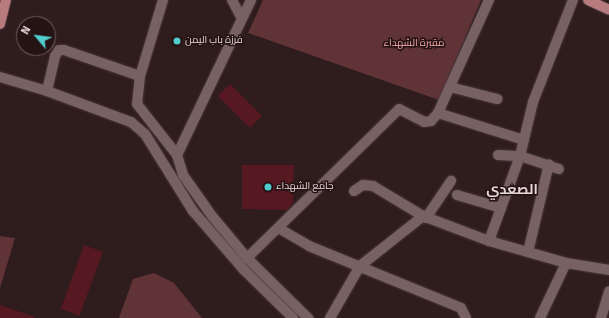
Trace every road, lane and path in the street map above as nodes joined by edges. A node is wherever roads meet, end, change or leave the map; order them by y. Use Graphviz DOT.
graph roads {
  1 [pos="6,0"];
  2 [pos="163,0"];
  3 [pos="232,0"];
  4 [pos="251,0"];
  5 [pos="489,0"];
  6 [pos="573,0"];
  7 [pos="588,0"];
  8 [pos="609,10"];
  9 [pos="241,18"];
  10 [pos="0,24"];
  11 [pos="140,76"];
  12 [pos="0,77"];
  13 [pos="450,87"];
  14 [pos="47,91"];
  15 [pos="497,99"];
  16 [pos="438,113"];
  17 [pos="524,140"];
  18 [pos="176,155"];
  19 [pos="498,155"];
  20 [pos="520,156"];
  21 [pos="549,164"];
  22 [pos="559,169"];
  23 [pos="451,181"];
  24 [pos="354,192"];
  25 [pos="457,194"];
  26 [pos="501,208"];
  27 [pos="424,217"];
  28 [pos="280,229"];
  29 [pos="489,240"];
  30 [pos="528,252"];
  31 [pos="247,258"];
  32 [pos="566,263"];
  33 [pos="360,266"];
  34 [pos="609,270"];
  35 [pos="609,291"];
  36 [pos="293,318"];
  37 [pos="308,318"];
  38 [pos="330,318"];
  39 [pos="466,318"];
  40 [pos="540,318"];
  41 [pos="601,318"];
  1 -- 10 [label="main road"];
  2 -- 11 [label="street"];
  3 -- 9 [label="street"];
  4 -- 9 [label="street"];
  5 -- 13 [label="street"];
  6 -- 17 [label="street"];
  7 -- 8 [label="main road"];
  9 -- 18 [label="street"];
  11 -- 14 [label="street"];
  11 -- 18 [label="street"];
  12 -- 14 [label="street"];
  13 -- 15 [label="street"];
  13 -- 16 [label="street"];
  14 -- 36 [label="street"];
  16 -- 17 [label="street"];
  16 -- 28 [label="street"];
  17 -- 20 [label="street"];
  18 -- 31 [label="street"];
  19 -- 20 [label="street"];
  20 -- 21 [label="street"];
  20 -- 26 [label="street"];
  21 -- 22 [label="street"];
  21 -- 30 [label="street"];
  23 -- 27 [label="street"];
  24 -- 27 [label="street"];
  25 -- 26 [label="street"];
  26 -- 29 [label="street"];
  27 -- 29 [label="street"];
  27 -- 33 [label="street"];
  28 -- 31 [label="street"];
  28 -- 33 [label="street"];
  29 -- 30 [label="street"];
  30 -- 32 [label="street"];
  31 -- 37 [label="street"];
  32 -- 34 [label="street"];
  32 -- 40 [label="street"];
  33 -- 38 [label="street"];
  33 -- 39 [label="street"];
  35 -- 41 [label="street"];
}
